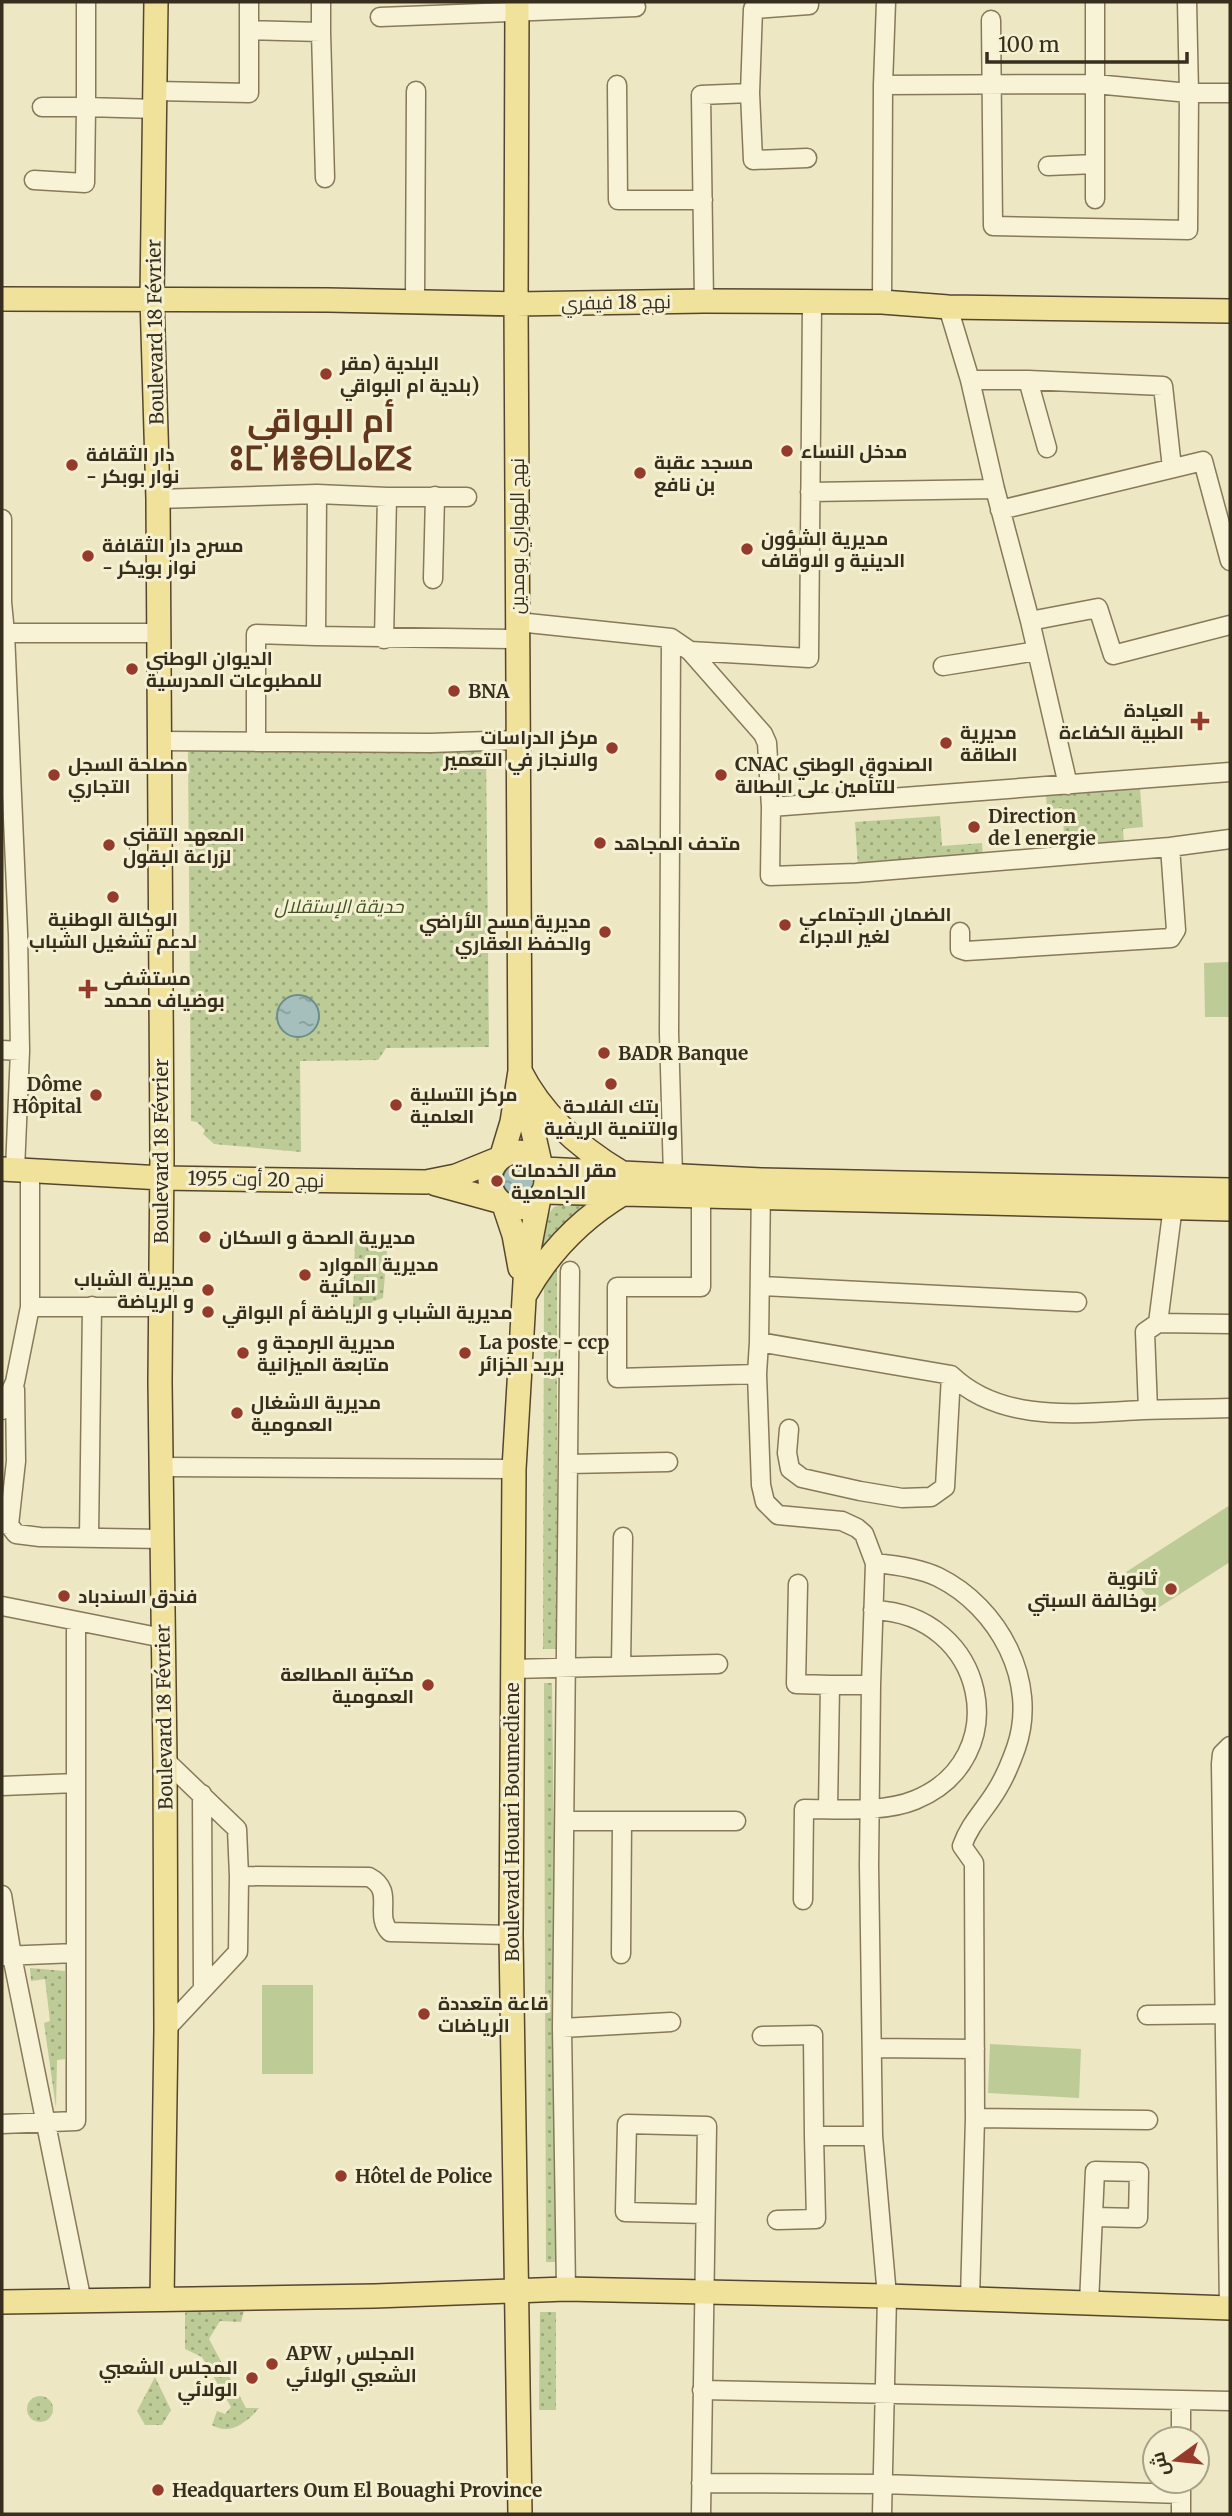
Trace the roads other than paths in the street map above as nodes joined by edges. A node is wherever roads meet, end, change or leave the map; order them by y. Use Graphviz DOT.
graph roads {
  1 [pos="86,2"];
  2 [pos="156,2"];
  3 [pos="249,2"];
  4 [pos="321,2"];
  5 [pos="886,2"];
  6 [pos="1095,2"];
  7 [pos="1187,2"];
  8 [pos="809,5"];
  9 [pos="517,6"];
  10 [pos="563,6"];
  11 [pos="636,7"];
  12 [pos="380,17"];
  13 [pos="991,20"];
  14 [pos="249,30"];
  15 [pos="321,32"];
  16 [pos="1095,84"];
  17 [pos="617,85"];
  18 [pos="883,85"];
  19 [pos="992,85"];
  20 [pos="416,91"];
  21 [pos="750,93"];
  22 [pos="1189,93"];
  23 [pos="1230,93"];
  24 [pos="156,100"];
  25 [pos="42,107"];
  26 [pos="86,107"];
  27 [pos="807,158"];
  28 [pos="1095,164"];
  29 [pos="1048,166"];
  30 [pos="325,178"];
  31 [pos="34,180"];
  32 [pos="1095,199"];
  33 [pos="703,200"];
  34 [pos="152,298"];
  35 [pos="2,299"];
  36 [pos="415,301"];
  37 [pos="704,301"];
  38 [pos="812,303"];
  39 [pos="881,303"];
  40 [pos="516,304"];
  41 [pos="948,307"];
  42 [pos="1230,311"];
  43 [pos="970,380"];
  44 [pos="1028,380"];
  45 [pos="1047,448"];
  46 [pos="1172,468"];
  47 [pos="995,489"];
  48 [pos="810,492"];
  49 [pos="317,495"];
  50 [pos="435,496"];
  51 [pos="467,496"];
  52 [pos="387,497"];
  53 [pos="158,499"];
  54 [pos="1000,510"];
  55 [pos="2,519"];
  56 [pos="1230,561"];
  57 [pos="433,579"];
  58 [pos="2,601"];
  59 [pos="1030,621"];
  60 [pos="1230,625"];
  61 [pos="517,631"];
  62 [pos="5,633"];
  63 [pos="159,633"];
  64 [pos="316,636"];
  65 [pos="671,638"];
  66 [pos="384,639"];
  67 [pos="690,651"];
  68 [pos="1037,651"];
  69 [pos="943,666"];
  70 [pos="5,737"];
  71 [pos="517,740"];
  72 [pos="160,741"];
  73 [pos="256,742"];
  74 [pos="1230,772"];
  75 [pos="1068,785"];
  76 [pos="771,807"];
  77 [pos="1230,839"];
  78 [pos="1170,847"];
  79 [pos="960,932"];
  80 [pos="10,933"];
  81 [pos="2,1050"];
  82 [pos="20,1051"];
  83 [pos="520,1071"];
  84 [pos="500,1157"];
  85 [pos="16,1170"];
  86 [pos="673,1177"];
  87 [pos="162,1178"];
  88 [pos="542,1181"];
  89 [pos="426,1182"];
  90 [pos="624,1183"];
  91 [pos="760,1189"];
  92 [pos="1230,1191"];
  93 [pos="701,1195"];
  94 [pos="501,1203"];
  95 [pos="1173,1206"];
  96 [pos="1230,1209"];
  97 [pos="570,1271"];
  98 [pos="760,1286"];
  99 [pos="523,1299"];
  100 [pos="1077,1302"];
  101 [pos="92,1306"];
  102 [pos="30,1307"];
  103 [pos="160,1307"];
  104 [pos="1158,1322"];
  105 [pos="1230,1324"];
  106 [pos="759,1342"];
  107 [pos="757,1374"];
  108 [pos="951,1375"];
  109 [pos="15,1382"];
  110 [pos="1230,1408"];
  111 [pos="2,1410"];
  112 [pos="1148,1410"];
  113 [pos="789,1429"];
  114 [pos="668,1462"];
  115 [pos="568,1464"];
  116 [pos="162,1467"];
  117 [pos="514,1469"];
  118 [pos="5,1524"];
  119 [pos="89,1537"];
  120 [pos="623,1537"];
  121 [pos="163,1539"];
  122 [pos="875,1563"];
  123 [pos="798,1584"];
  124 [pos="2,1606"];
  125 [pos="873,1610"];
  126 [pos="76,1621"];
  127 [pos="163,1638"];
  128 [pos="718,1664"];
  129 [pos="621,1666"];
  130 [pos="565,1668"];
  131 [pos="513,1669"];
  132 [pos="830,1685"];
  133 [pos="871,1685"];
  134 [pos="1230,1746"];
  135 [pos="165,1760"];
  136 [pos="76,1783"];
  137 [pos="2,1786"];
  138 [pos="202,1794"];
  139 [pos="870,1807"];
  140 [pos="828,1809"];
  141 [pos="566,1821"];
  142 [pos="736,1821"];
  143 [pos="622,1822"];
  144 [pos="239,1875"];
  145 [pos="2,1895"];
  146 [pos="803,1900"];
  147 [pos="511,1935"];
  148 [pos="76,1953"];
  149 [pos="621,1954"];
  150 [pos="7,1956"];
  151 [pos="203,1988"];
  152 [pos="1227,2014"];
  153 [pos="1147,2015"];
  154 [pos="671,2022"];
  155 [pos="562,2028"];
  156 [pos="166,2029"];
  157 [pos="762,2036"];
  158 [pos="873,2048"];
  159 [pos="975,2049"];
  160 [pos="975,2118"];
  161 [pos="1147,2120"];
  162 [pos="47,2123"];
  163 [pos="2,2124"];
  164 [pos="814,2136"];
  165 [pos="873,2136"];
  166 [pos="1229,2203"];
  167 [pos="705,2214"];
  168 [pos="1094,2217"];
  169 [pos="777,2220"];
  170 [pos="566,2289"];
  171 [pos="518,2291"];
  172 [pos="704,2293"];
  173 [pos="887,2296"];
  174 [pos="162,2299"];
  175 [pos="970,2299"];
  176 [pos="2,2302"];
  177 [pos="82,2302"];
  178 [pos="1089,2303"];
  179 [pos="1230,2308"];
  180 [pos="702,2390"];
  181 [pos="884,2394"];
  182 [pos="1181,2400"];
  183 [pos="1230,2401"];
  184 [pos="1181,2425"];
  185 [pos="701,2483"];
  186 [pos="882,2484"];
  187 [pos="1141,2487"];
  188 [pos="1181,2495"];
  189 [pos="520,2514"];
  190 [pos="701,2514"];
  191 [pos="881,2514"];
  192 [pos="1181,2514"];
  1 -- 26 [label="street"];
  2 -- 24 [label="main road, Boulevard 18 Février"];
  3 -- 14 [label="street"];
  4 -- 15 [label="street"];
  5 -- 18 [label="street"];
  6 -- 16 [label="street"];
  7 -- 22 [label="street"];
  8 -- 21 [label="street"];
  9 -- 10 [label="street"];
  9 -- 12 [label="street"];
  9 -- 40 [label="main road, نهج الهواري بومدين"];
  10 -- 11 [label="street"];
  13 -- 19 [label="street"];
  14 -- 15 [label="street"];
  14 -- 24 [label="street"];
  15 -- 30 [label="street"];
  16 -- 19 [label="street"];
  16 -- 22 [label="street"];
  16 -- 28 [label="street"];
  17 -- 33 [label="street"];
  18 -- 19 [label="street"];
  18 -- 39 [label="street"];
  19 -- 22 [label="street"];
  20 -- 36 [label="street"];
  21 -- 27 [label="street"];
  21 -- 33 [label="street"];
  22 -- 23 [label="street"];
  24 -- 26 [label="street"];
  24 -- 34 [label="main road, Boulevard 18 Février"];
  25 -- 26 [label="street"];
  26 -- 31 [label="street"];
  28 -- 29 [label="street"];
  28 -- 32 [label="street"];
  33 -- 37 [label="street"];
  34 -- 35 [label="main road, نهج 18 فيفري"];
  34 -- 36 [label="main road, نهج 18 فيفري"];
  34 -- 53 [label="main road, Boulevard 18 Février"];
  36 -- 40 [label="main road, نهج 18 فيفري"];
  37 -- 38 [label="main road, نهج 18 فيفري"];
  37 -- 40 [label="main road, نهج 18 فيفري"];
  38 -- 39 [label="main road, نهج 18 فيفري"];
  38 -- 48 [label="street"];
  39 -- 41 [label="main road, نهج 18 فيفري"];
  40 -- 61 [label="main road, نهج الهواري بومدين"];
  41 -- 42 [label="main road, نهج 18 فيفري"];
  41 -- 43 [label="street"];
  43 -- 44 [label="street"];
  43 -- 47 [label="street"];
  44 -- 45 [label="street"];
  44 -- 46 [label="street"];
  46 -- 54 [label="street"];
  46 -- 56 [label="street"];
  47 -- 48 [label="street"];
  47 -- 54 [label="street"];
  48 -- 67 [label="street"];
  49 -- 52 [label="street"];
  49 -- 53 [label="street"];
  49 -- 64 [label="street"];
  50 -- 51 [label="street"];
  50 -- 52 [label="street"];
  50 -- 57 [label="street"];
  52 -- 66 [label="street"];
  53 -- 63 [label="main road, Boulevard 18 Février"];
  54 -- 59 [label="street"];
  55 -- 58 [label="street"];
  58 -- 62 [label="street"];
  59 -- 60 [label="street"];
  59 -- 68 [label="street"];
  61 -- 65 [label="street"];
  61 -- 66 [label="street"];
  61 -- 71 [label="main road, نهج الهواري بومدين"];
  62 -- 63 [label="street"];
  62 -- 70 [label="street"];
  63 -- 72 [label="main road, Boulevard 18 Février"];
  64 -- 66 [label="street"];
  64 -- 73 [label="street"];
  65 -- 67 [label="street"];
  65 -- 86 [label="street"];
  67 -- 76 [label="street"];
  68 -- 69 [label="street"];
  68 -- 75 [label="street"];
  70 -- 80 [label="street"];
  71 -- 73 [label="street"];
  71 -- 83 [label="main road, نهج الهواري بومدين"];
  72 -- 73 [label="street"];
  72 -- 87 [label="main road, Boulevard 18 Février"];
  74 -- 75 [label="street"];
  75 -- 76 [label="street"];
  76 -- 78 [label="street"];
  77 -- 78 [label="street"];
  78 -- 79 [label="street"];
  80 -- 82 [label="street"];
  81 -- 82 [label="street"];
  82 -- 85 [label="street"];
  83 -- 84 [label="main road, نهج الهواري بومدين"];
  83 -- 88 [label="main road, نهج الهواري بومدين"];
  83 -- 90 [label="main road"];
  84 -- 88 [label="main road"];
  84 -- 89 [label="main road, نهج 20 أوت 1955"];
  84 -- 94 [label="main road"];
  85 -- 87 [label="main road, نهج 20 أوت 1955"];
  85 -- 102 [label="street"];
  86 -- 90 [label="main road"];
  86 -- 91 [label="main road"];
  87 -- 89 [label="main road, نهج 20 أوت 1955"];
  87 -- 103 [label="main road, Boulevard 18 Février"];
  88 -- 90 [label="main road"];
  88 -- 94 [label="main road"];
  88 -- 99 [label="main road, Boulevard Houari Boumediene"];
  89 -- 94 [label="main road, نهج 20 أوت 1955"];
  90 -- 93 [label="main road"];
  90 -- 99 [label="main road"];
  91 -- 92 [label="main road"];
  91 -- 93 [label="main road"];
  91 -- 95 [label="main road"];
  91 -- 98 [label="street"];
  93 -- 107 [label="street"];
  94 -- 99 [label="main road, Boulevard Houari Boumediene"];
  95 -- 96 [label="main road"];
  95 -- 104 [label="street"];
  97 -- 115 [label="street"];
  98 -- 100 [label="street"];
  98 -- 106 [label="street"];
  99 -- 117 [label="main road, Boulevard Houari Boumediene"];
  101 -- 102 [label="street"];
  101 -- 103 [label="street"];
  101 -- 119 [label="street"];
  102 -- 109 [label="street"];
  103 -- 116 [label="main road, Boulevard 18 Février"];
  104 -- 105 [label="street"];
  104 -- 112 [label="street"];
  106 -- 107 [label="street"];
  106 -- 108 [label="street"];
  107 -- 122 [label="street"];
  108 -- 112 [label="street"];
  108 -- 113 [label="street"];
  109 -- 111 [label="street"];
  109 -- 118 [label="street"];
  110 -- 112 [label="street"];
  114 -- 115 [label="street"];
  115 -- 130 [label="street"];
  116 -- 117 [label="street"];
  116 -- 121 [label="main road, Boulevard 18 Février"];
  117 -- 131 [label="main road, Boulevard Houari Boumediene"];
  118 -- 119 [label="street"];
  119 -- 121 [label="street"];
  120 -- 129 [label="street"];
  121 -- 127 [label="main road, Boulevard 18 Février"];
  122 -- 125 [label="street"];
  122 -- 159 [label="street"];
  123 -- 132 [label="street"];
  124 -- 126 [label="street"];
  125 -- 133 [label="street"];
  125 -- 139 [label="street"];
  126 -- 127 [label="street"];
  126 -- 136 [label="street"];
  127 -- 135 [label="main road, Boulevard 18 Février"];
  128 -- 129 [label="street"];
  129 -- 130 [label="street"];
  130 -- 131 [label="street"];
  130 -- 141 [label="street"];
  131 -- 147 [label="main road, Boulevard Houari Boumediene"];
  132 -- 133 [label="street"];
  132 -- 140 [label="street"];
  133 -- 139 [label="street"];
  134 -- 152 [label="street"];
  135 -- 138 [label="street"];
  135 -- 156 [label="main road, Boulevard 18 Février"];
  136 -- 137 [label="street"];
  136 -- 148 [label="street"];
  138 -- 144 [label="street"];
  138 -- 151 [label="street"];
  139 -- 140 [label="street"];
  139 -- 158 [label="street"];
  140 -- 146 [label="street"];
  141 -- 143 [label="street"];
  141 -- 155 [label="street"];
  142 -- 143 [label="street"];
  143 -- 149 [label="street"];
  144 -- 147 [label="street"];
  144 -- 151 [label="street"];
  145 -- 150 [label="street"];
  147 -- 171 [label="main road, Boulevard Houari Boumediene"];
  148 -- 150 [label="street"];
  148 -- 162 [label="street"];
  150 -- 162 [label="street"];
  151 -- 156 [label="street"];
  152 -- 153 [label="street"];
  152 -- 166 [label="street"];
  154 -- 155 [label="street"];
  155 -- 170 [label="street"];
  156 -- 174 [label="main road, Boulevard 18 Février"];
  157 -- 164 [label="street"];
  158 -- 159 [label="street"];
  158 -- 165 [label="street"];
  159 -- 160 [label="street"];
  160 -- 161 [label="street"];
  160 -- 175 [label="street"];
  162 -- 163 [label="street"];
  162 -- 177 [label="street"];
  164 -- 165 [label="street"];
  164 -- 169 [label="street"];
  165 -- 173 [label="street"];
  166 -- 179 [label="street"];
  167 -- 167 [label="street"];
  167 -- 172 [label="street"];
  168 -- 178 [label="street"];
  170 -- 171 [label="main road"];
  170 -- 172 [label="main road"];
  171 -- 174 [label="main road"];
  171 -- 189 [label="main road, Boulevard Houari Boumediene"];
  172 -- 173 [label="main road"];
  172 -- 180 [label="street"];
  173 -- 175 [label="main road"];
  173 -- 181 [label="street"];
  174 -- 177 [label="main road"];
  175 -- 178 [label="main road"];
  176 -- 177 [label="main road"];
  178 -- 179 [label="main road"];
  180 -- 181 [label="street"];
  180 -- 185 [label="street"];
  181 -- 182 [label="street"];
  181 -- 186 [label="street"];
  182 -- 183 [label="street"];
  182 -- 184 [label="street"];
  185 -- 186 [label="street"];
  185 -- 190 [label="street"];
  186 -- 187 [label="street"];
  186 -- 191 [label="street"];
  188 -- 192 [label="street"];
}
